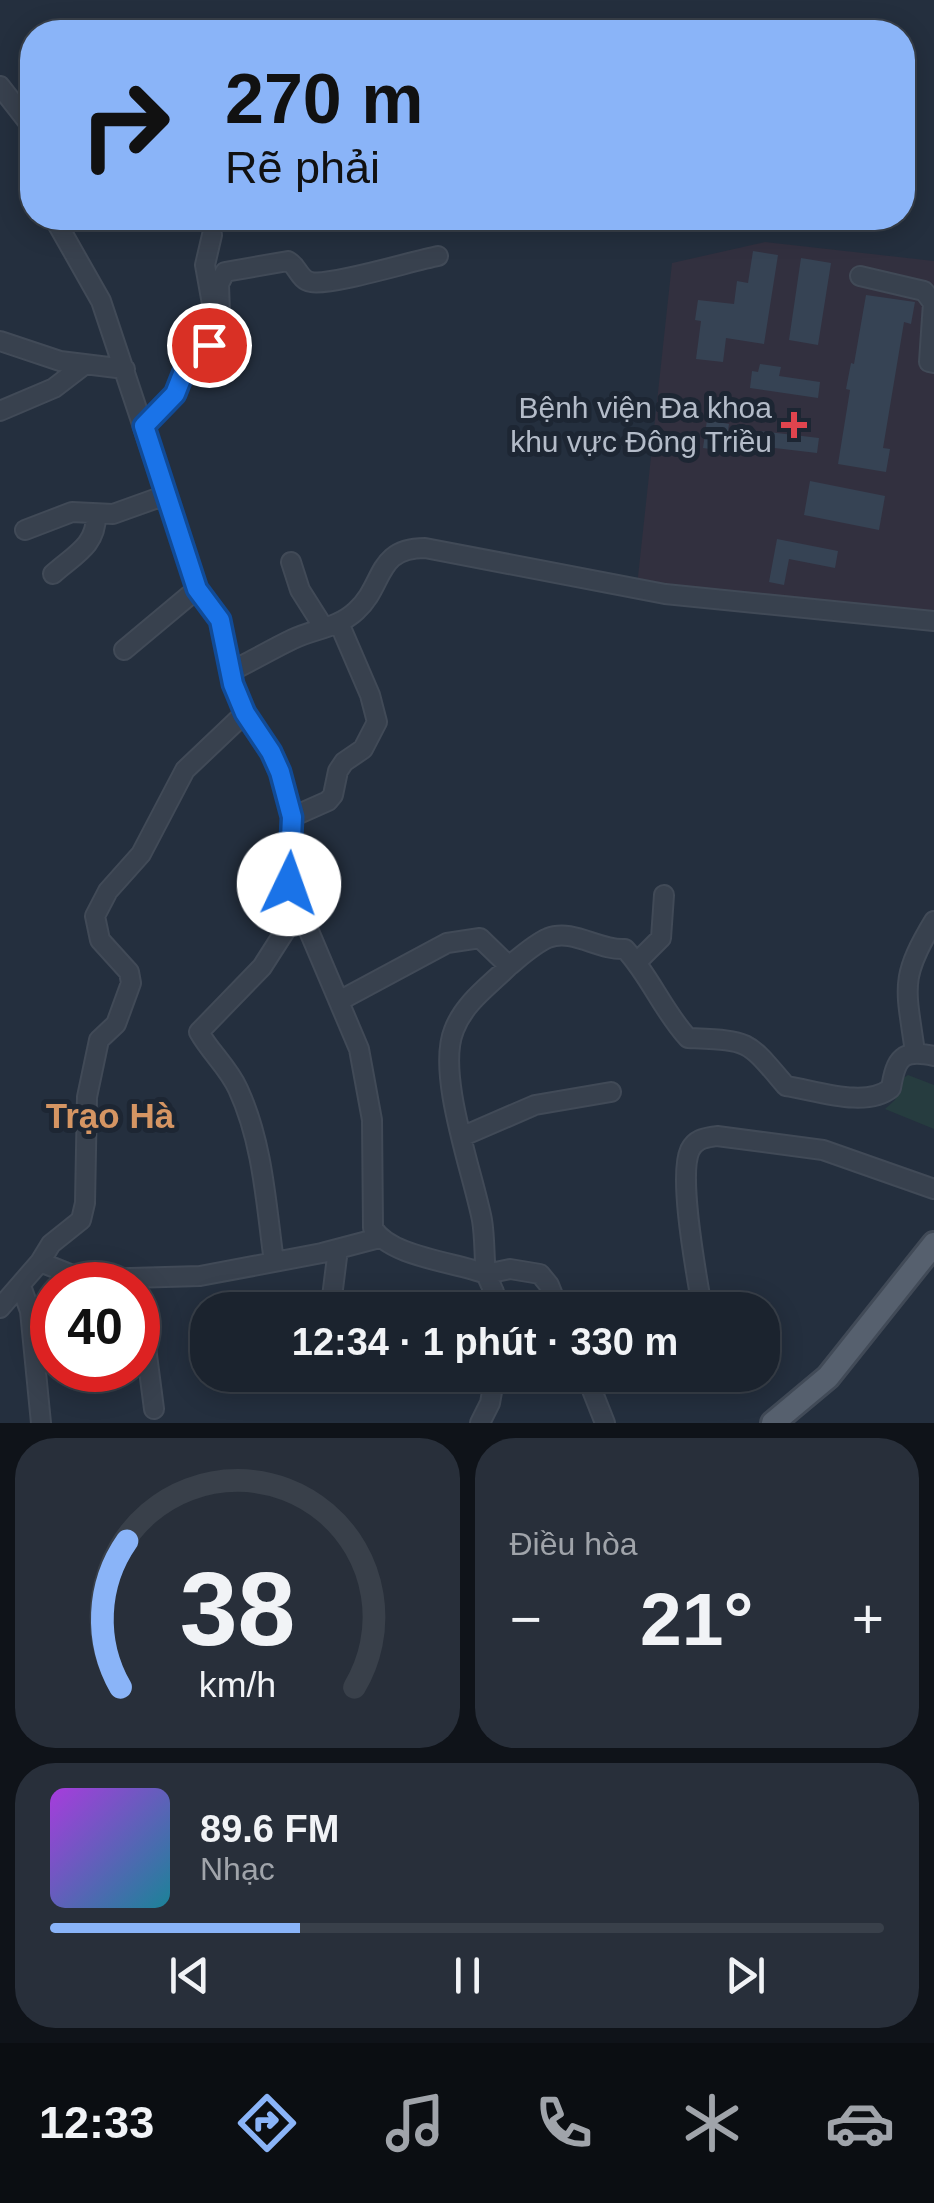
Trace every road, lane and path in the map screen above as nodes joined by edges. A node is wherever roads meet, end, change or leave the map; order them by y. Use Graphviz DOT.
graph roads {
  1 [pos="0,86"];
  2 [pos="20,112"];
  3 [pos="61,230"];
  4 [pos="212,235"];
  5 [pos="438,256"];
  6 [pos="860,276"];
  7 [pos="219,324"];
  8 [pos="0,341"];
  9 [pos="934,362"];
  10 [pos="84,365"];
  11 [pos="125,369"];
  12 [pos="0,411"];
  13 [pos="144,426"];
  14 [pos="166,496"];
  15 [pos="96,516"];
  16 [pos="25,530"];
  17 [pos="291,562"];
  18 [pos="53,574"];
  19 [pos="197,589"];
  20 [pos="934,620"];
  21 [pos="331,625"];
  22 [pos="124,650"];
  23 [pos="231,672"];
  24 [pos="245,713"];
  25 [pos="292,817"];
  26 [pos="664,895"];
  27 [pos="298,908"];
  28 [pos="934,920"];
  29 [pos="638,962"];
  30 [pos="508,966"];
  31 [pos="339,1000"];
  32 [pos="915,1052"];
  33 [pos="934,1056"];
  34 [pos="611,1092"];
  35 [pos="461,1137"];
  36 [pos="934,1189"];
  37 [pos="379,1238"];
  38 [pos="934,1244"];
  39 [pos="338,1249"];
  40 [pos="40,1262"];
  41 [pos="274,1262"];
  42 [pos="486,1274"];
  43 [pos="30,1275"];
  44 [pos="160,1277"];
  45 [pos="21,1286"];
  46 [pos="333,1292"];
  47 [pos="494,1292"];
  48 [pos="552,1292"];
  49 [pos="700,1292"];
  50 [pos="2,1300"];
  51 [pos="152,1392"];
  52 [pos="492,1392"];
  53 [pos="593,1392"];
  54 [pos="154,1410"];
  55 [pos="41,1423"];
  56 [pos="480,1423"];
  57 [pos="606,1423"];
  58 [pos="773,1423"];
  1 -- 2 [label="street"];
  3 -- 11 [label="street"];
  4 -- 7 [label="street"];
  5 -- 7 [label="street"];
  6 -- 9 [label="street"];
  7 -- 13 [label="street"];
  8 -- 10 [label="street"];
  10 -- 11 [label="street"];
  10 -- 12 [label="street"];
  11 -- 13 [label="street"];
  13 -- 14 [label="street"];
  14 -- 15 [label="street"];
  14 -- 19 [label="street"];
  15 -- 16 [label="street"];
  15 -- 18 [label="street"];
  17 -- 21 [label="street"];
  19 -- 22 [label="street"];
  19 -- 23 [label="street"];
  20 -- 21 [label="street"];
  21 -- 23 [label="street"];
  21 -- 25 [label="street"];
  23 -- 24 [label="street"];
  24 -- 25 [label="street"];
  24 -- 40 [label="street"];
  25 -- 27 [label="street"];
  26 -- 29 [label="street"];
  27 -- 31 [label="street"];
  27 -- 41 [label="street"];
  28 -- 32 [label="street"];
  29 -- 30 [label="street"];
  29 -- 32 [label="street"];
  30 -- 31 [label="street"];
  30 -- 35 [label="street"];
  31 -- 37 [label="street"];
  32 -- 33 [label="street"];
  34 -- 35 [label="street"];
  35 -- 42 [label="street"];
  36 -- 49 [label="street"];
  37 -- 39 [label="street"];
  37 -- 42 [label="street"];
  38 -- 58 [label="main road"];
  39 -- 41 [label="street"];
  39 -- 46 [label="street"];
  41 -- 44 [label="street"];
  42 -- 47 [label="street"];
  42 -- 48 [label="street"];
  43 -- 45 [label="street"];
  45 -- 50 [label="street"];
  45 -- 55 [label="street"];
  51 -- 54 [label="street"];
  52 -- 56 [label="street"];
  53 -- 57 [label="street"];
}
